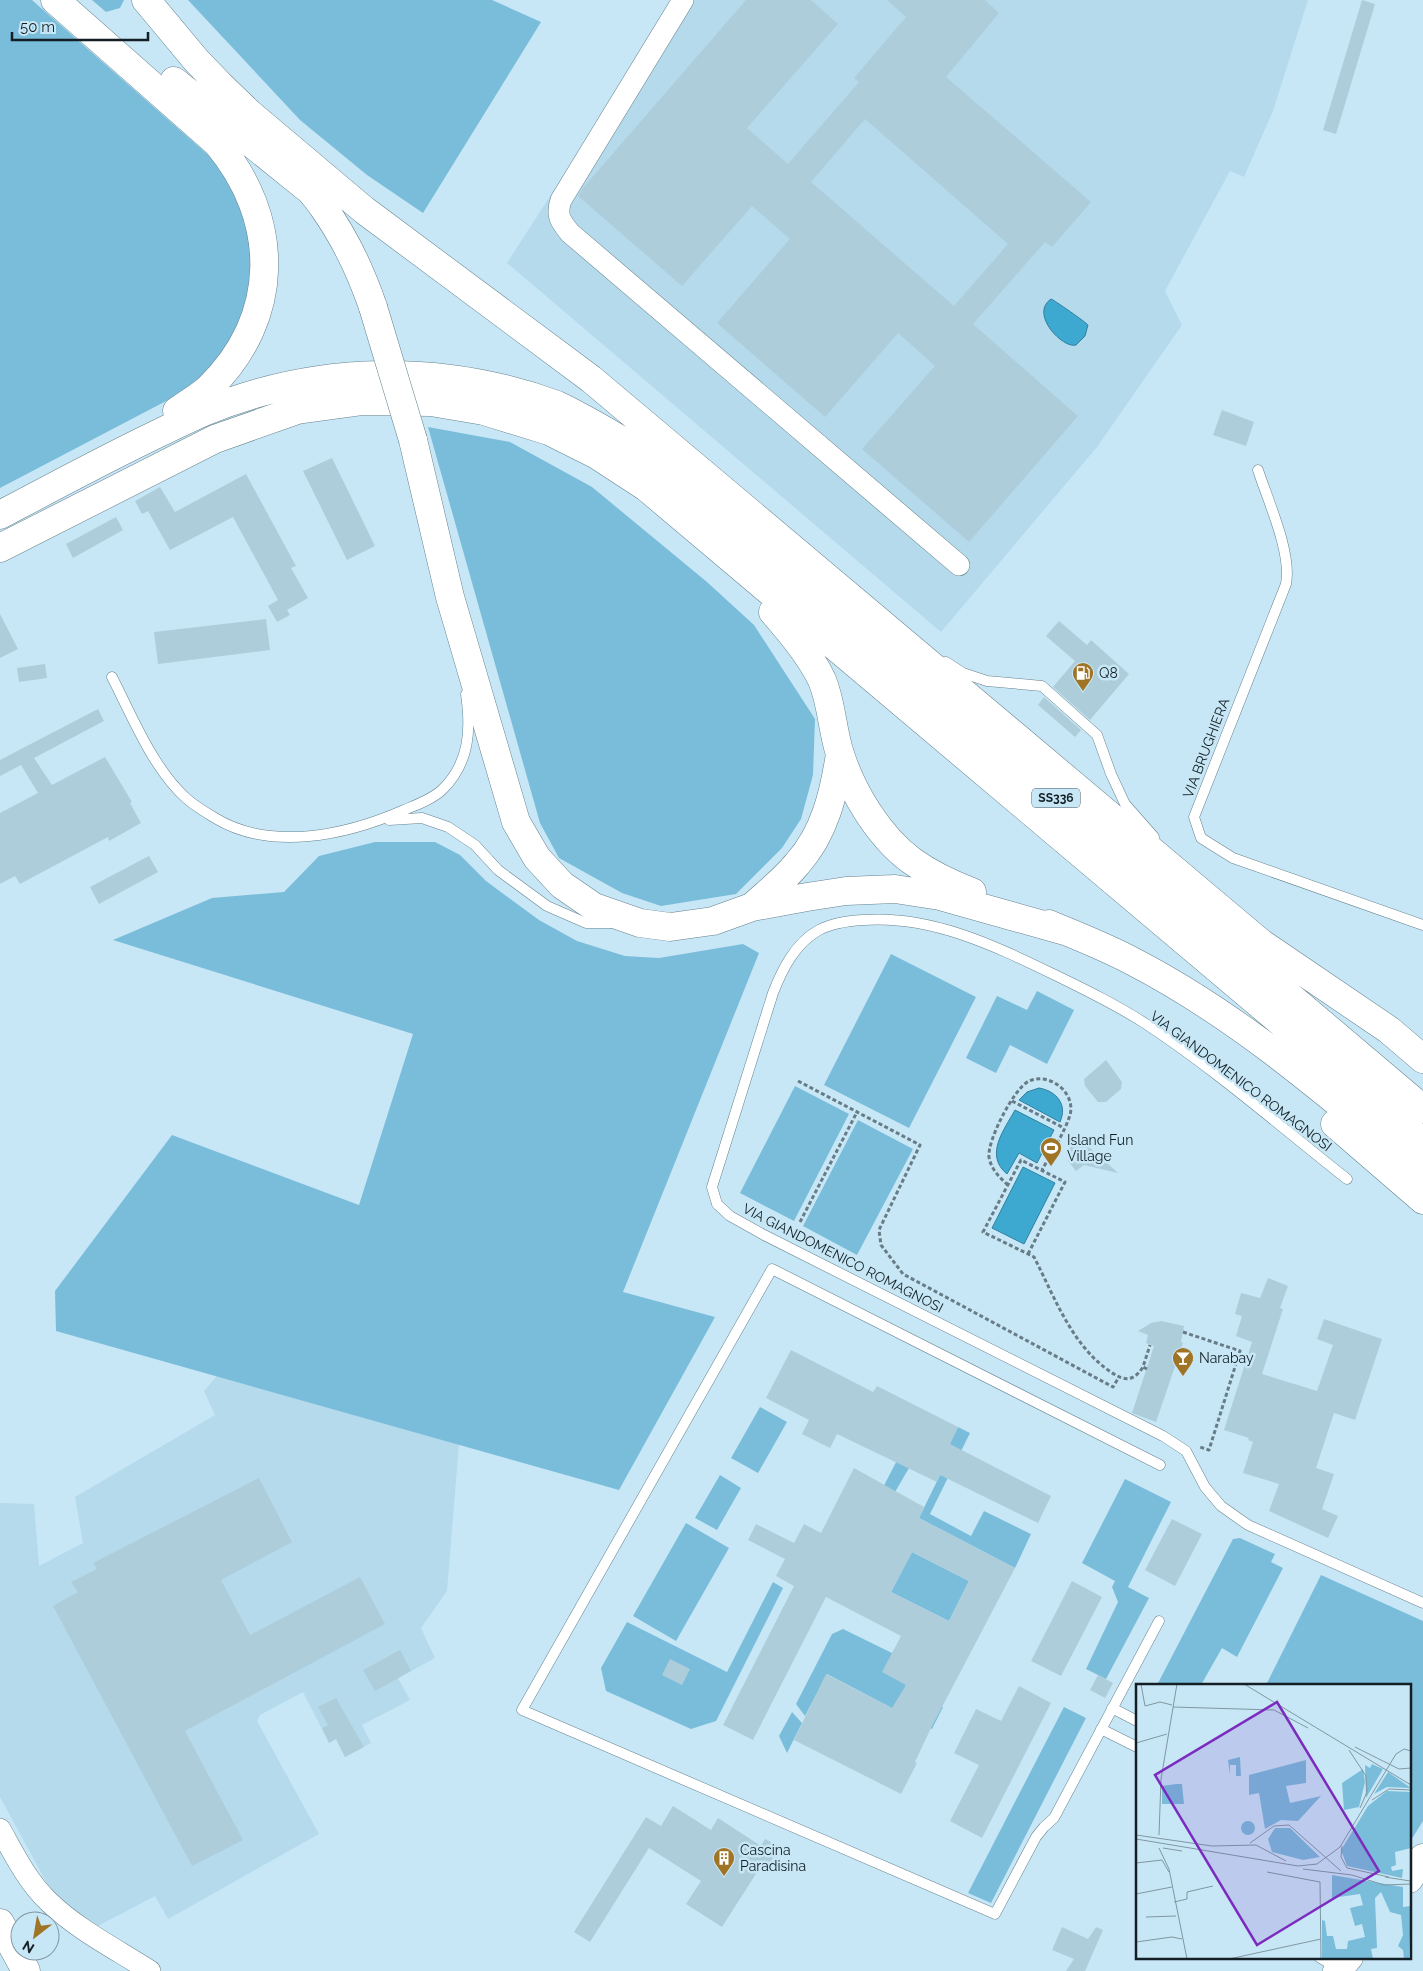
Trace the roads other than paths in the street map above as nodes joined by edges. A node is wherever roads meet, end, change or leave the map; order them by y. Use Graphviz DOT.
graph roads {
  1 [pos="55,0"];
  2 [pos="77,0"];
  3 [pos="146,0"];
  4 [pos="683,0"];
  5 [pos="249,113"];
  6 [pos="307,188"];
  7 [pos="124,450"];
  8 [pos="1258,470"];
  9 [pos="0,515"];
  10 [pos="714,545"];
  11 [pos="0,548"];
  12 [pos="959,565"];
  13 [pos="450,597"];
  14 [pos="884,626"];
  15 [pos="112,677"];
  16 [pos="840,754"];
  17 [pos="380,820"];
  18 [pos="1202,893"];
  19 [pos="752,906"];
  20 [pos="640,923"];
  21 [pos="1423,925"];
  22 [pos="1065,930"];
  23 [pos="1261,943"];
  24 [pos="1178,986"];
  25 [pos="1423,1058"];
  26 [pos="1423,1080"];
  27 [pos="1423,1109"];
  28 [pos="1423,1142"];
  29 [pos="1423,1173"];
  30 [pos="1347,1179"];
  31 [pos="1423,1200"];
  32 [pos="1160,1465"];
  33 [pos="1423,1603"];
  34 [pos="1159,1621"];
  35 [pos="1112,1708"];
  36 [pos="1136,1720"];
  37 [pos="1101,1729"];
  38 [pos="1136,1746"];
  39 [pos="0,1828"];
  40 [pos="0,1923"];
  41 [pos="26,1971"];
  42 [pos="150,1971"];
  1 -- 7 [label="highway"];
  2 -- 6 [label="highway"];
  3 -- 5 [label="highway"];
  4 -- 12 [label="street"];
  5 -- 6 [label="highway"];
  5 -- 14 [label="highway"];
  6 -- 13 [label="highway, bridge"];
  7 -- 9 [label="highway"];
  7 -- 27 [label="highway, SS336"];
  8 -- 21 [label="lane, VIA BRUGHIERA"];
  10 -- 11 [label="highway"];
  10 -- 16 [label="highway"];
  10 -- 28 [label="highway, SS336"];
  13 -- 17 [label="lane"];
  13 -- 20 [label="highway"];
  14 -- 18 [label="highway"];
  14 -- 18 [label="lane"];
  15 -- 17 [label="lane"];
  16 -- 19 [label="highway"];
  16 -- 22 [label="highway"];
  17 -- 20 [label="lane"];
  18 -- 23 [label="highway"];
  19 -- 20 [label="highway"];
  19 -- 22 [label="highway"];
  22 -- 24 [label="highway"];
  23 -- 25 [label="highway"];
  23 -- 26 [label="highway"];
  24 -- 29 [label="highway"];
  24 -- 31 [label="highway"];
  30 -- 33 [label="lane, VIA GIANDOMENICO ROMAGNOSI"];
  32 -- 37 [label="lane"];
  34 -- 35 [label="lane"];
  35 -- 36 [label="lane"];
  35 -- 37 [label="lane"];
  37 -- 38 [label="lane"];
  39 -- 42 [label="street"];
  40 -- 41 [label="highway"];
}
